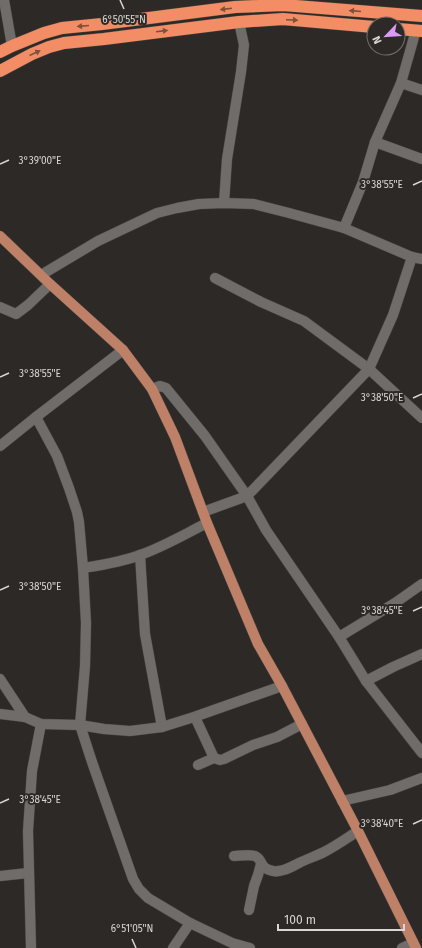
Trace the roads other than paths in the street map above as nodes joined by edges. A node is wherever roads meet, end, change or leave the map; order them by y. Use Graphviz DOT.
graph roads {
  1 [pos="4,0"];
  2 [pos="257,3"];
  3 [pos="422,16"];
  4 [pos="239,22"];
  5 [pos="366,26"];
  6 [pos="406,30"];
  7 [pos="419,31"];
  8 [pos="12,46"];
  9 [pos="0,52"];
  10 [pos="0,71"];
  11 [pos="401,83"];
  12 [pos="422,90"];
  13 [pos="375,142"];
  14 [pos="422,159"];
  15 [pos="224,203"];
  16 [pos="344,228"];
  17 [pos="0,236"];
  18 [pos="412,257"];
  19 [pos="422,259"];
  20 [pos="41,275"];
  21 [pos="215,278"];
  22 [pos="50,284"];
  23 [pos="0,306"];
  24 [pos="123,350"];
  25 [pos="369,369"];
  26 [pos="152,390"];
  27 [pos="36,417"];
  28 [pos="422,418"];
  29 [pos="0,446"];
  30 [pos="247,496"];
  31 [pos="203,512"];
  32 [pos="207,523"];
  33 [pos="140,556"];
  34 [pos="83,568"];
  35 [pos="422,584"];
  36 [pos="339,637"];
  37 [pos="422,654"];
  38 [pos="0,679"];
  39 [pos="366,681"];
  40 [pos="282,686"];
  41 [pos="0,714"];
  42 [pos="25,717"];
  43 [pos="195,717"];
  44 [pos="42,724"];
  45 [pos="302,724"];
  46 [pos="80,725"];
  47 [pos="162,727"];
  48 [pos="422,753"];
  49 [pos="214,758"];
  50 [pos="198,765"];
  51 [pos="422,778"];
  52 [pos="342,801"];
  53 [pos="358,830"];
  54 [pos="234,856"];
  55 [pos="261,864"];
  56 [pos="28,873"];
  57 [pos="0,876"];
  58 [pos="249,910"];
  59 [pos="190,923"];
  60 [pos="415,945"];
  61 [pos="31,948"];
  62 [pos="173,948"];
  63 [pos="250,948"];
  64 [pos="402,948"];
  1 -- 8 [label="street"];
  3 -- 2 [label="highway, one-way"];
  2 -- 8 [label="highway, one-way"];
  4 -- 5 [label="highway, one-way"];
  10 -- 4 [label="highway, one-way"];
  4 -- 15 [label="street"];
  6 -- 7 [label="highway"];
  7 -- 11 [label="street"];
  8 -- 9 [label="highway"];
  11 -- 12 [label="street"];
  11 -- 13 [label="street"];
  13 -- 14 [label="street"];
  13 -- 16 [label="street"];
  15 -- 16 [label="street"];
  15 -- 20 [label="street"];
  16 -- 18 [label="street"];
  17 -- 20 [label="main road"];
  18 -- 19 [label="street"];
  18 -- 25 [label="street"];
  20 -- 22 [label="main road"];
  21 -- 25 [label="street"];
  22 -- 23 [label="street"];
  22 -- 24 [label="main road"];
  24 -- 26 [label="main road"];
  24 -- 27 [label="street"];
  25 -- 28 [label="street"];
  25 -- 30 [label="street"];
  26 -- 30 [label="street"];
  26 -- 31 [label="main road"];
  27 -- 29 [label="street"];
  27 -- 34 [label="street"];
  30 -- 31 [label="street"];
  30 -- 36 [label="street"];
  31 -- 32 [label="main road"];
  32 -- 33 [label="street"];
  32 -- 40 [label="main road"];
  33 -- 34 [label="street"];
  33 -- 47 [label="street"];
  34 -- 46 [label="street"];
  35 -- 36 [label="street"];
  36 -- 39 [label="street"];
  37 -- 39 [label="street"];
  38 -- 42 [label="street"];
  39 -- 48 [label="street"];
  40 -- 43 [label="street"];
  40 -- 45 [label="main road"];
  41 -- 42 [label="street"];
  42 -- 44 [label="street"];
  43 -- 47 [label="street"];
  43 -- 49 [label="street"];
  44 -- 46 [label="street"];
  44 -- 56 [label="street"];
  45 -- 49 [label="street"];
  45 -- 52 [label="main road"];
  46 -- 47 [label="street"];
  46 -- 59 [label="street"];
  49 -- 50 [label="street"];
  51 -- 52 [label="street"];
  52 -- 53 [label="main road"];
  53 -- 55 [label="street"];
  53 -- 60 [label="main road"];
  54 -- 55 [label="street"];
  55 -- 58 [label="street"];
  56 -- 57 [label="street"];
  56 -- 61 [label="street"];
  59 -- 62 [label="street"];
  59 -- 63 [label="street"];
  60 -- 64 [label="street"];
}
